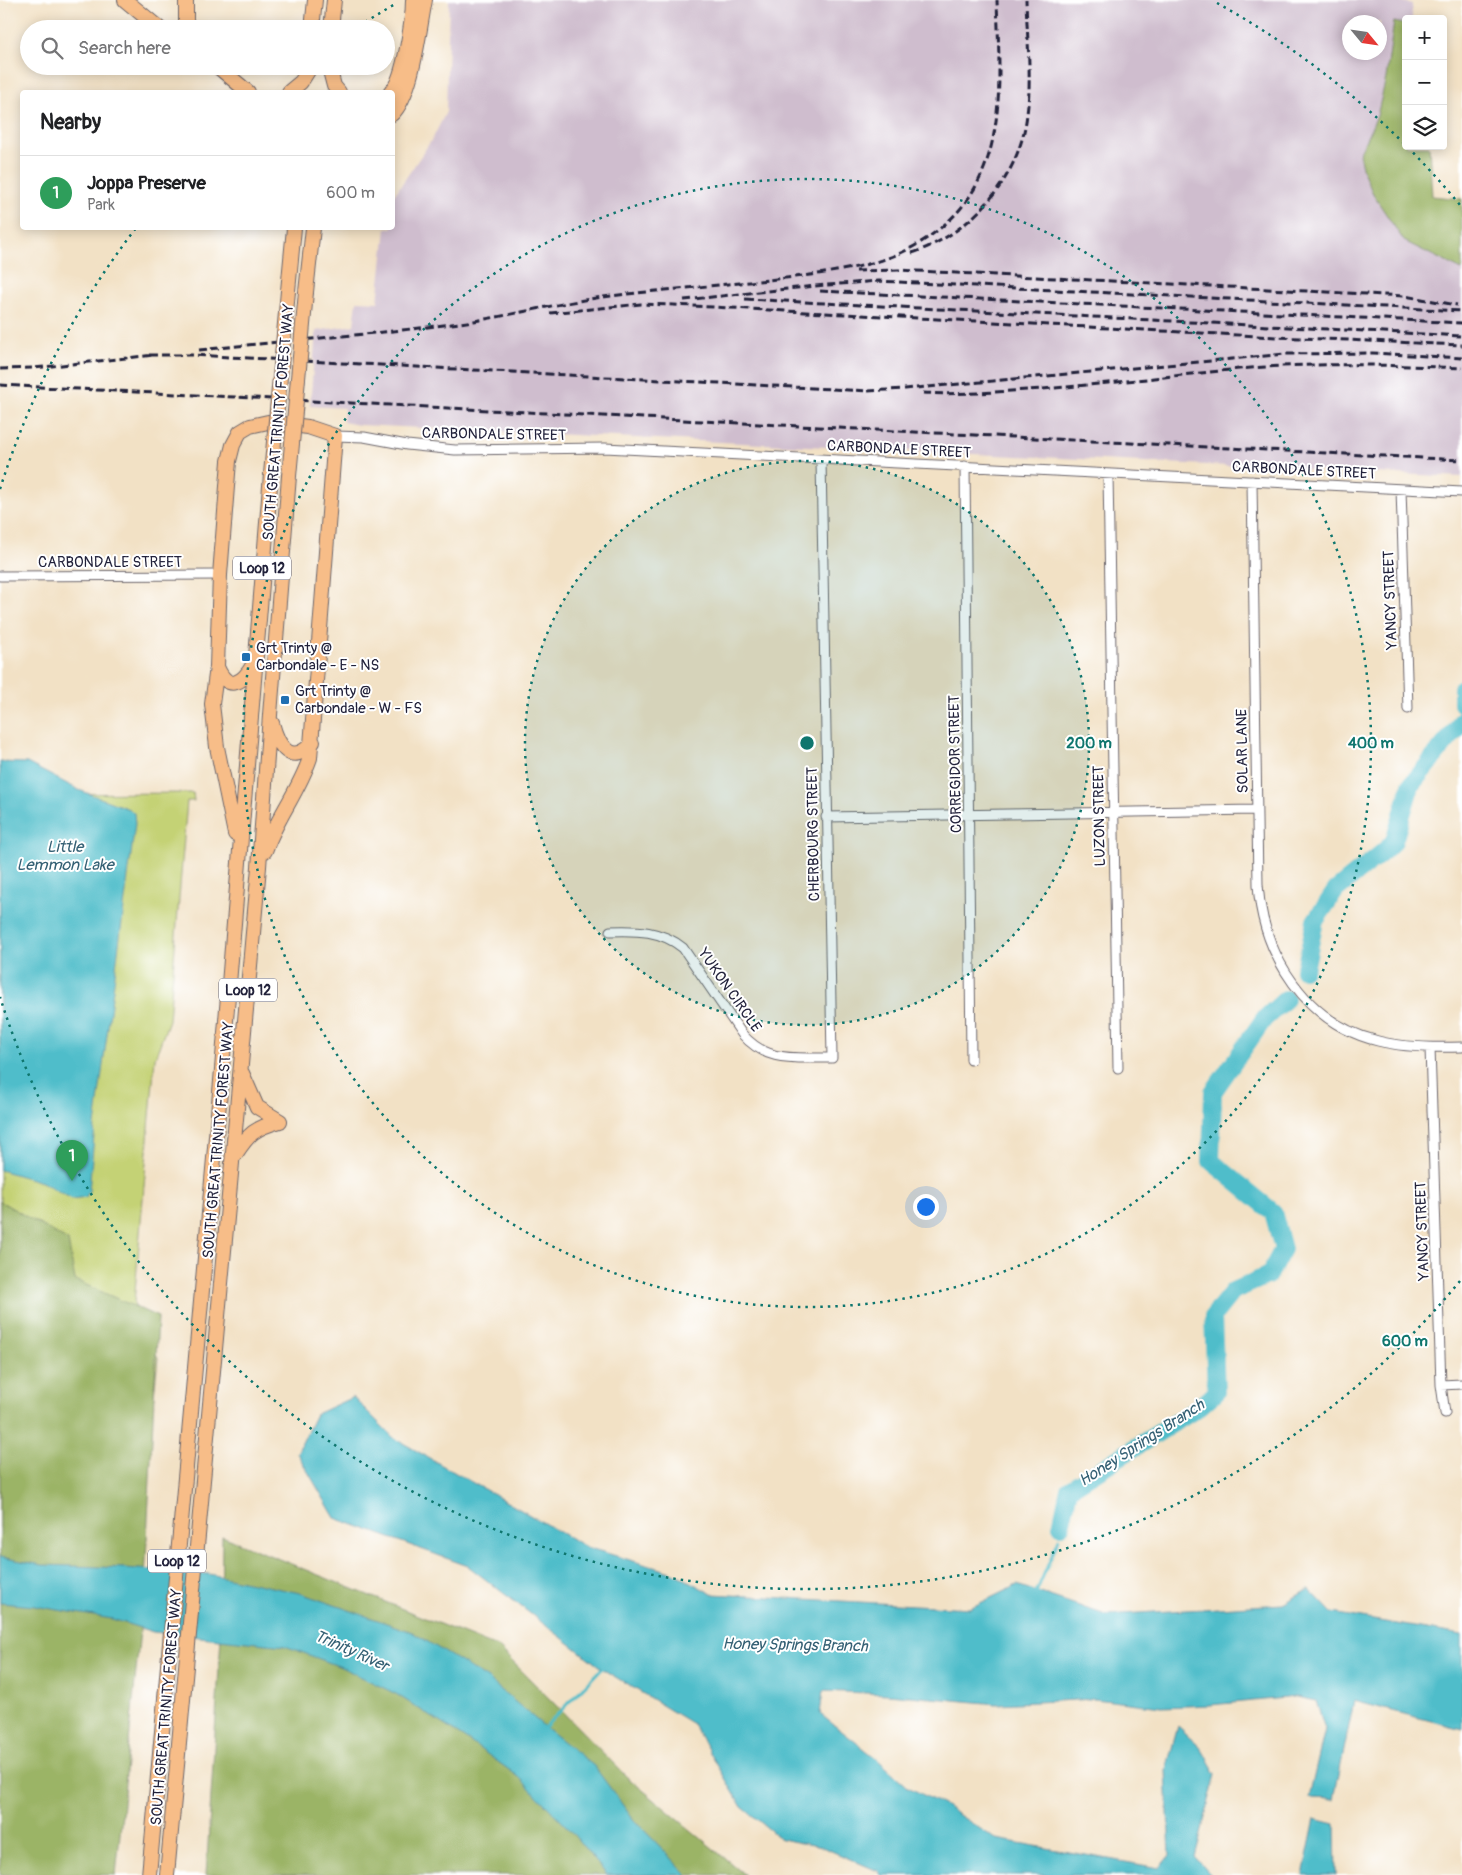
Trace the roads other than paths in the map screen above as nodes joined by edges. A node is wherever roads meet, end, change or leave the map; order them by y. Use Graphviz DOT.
graph roads {
  1 [pos="126,0"];
  2 [pos="186,0"];
  3 [pos="314,0"];
  4 [pos="334,0"];
  5 [pos="413,0"];
  6 [pos="425,0"];
  7 [pos="149,20"];
  8 [pos="186,20"];
  9 [pos="313,20"];
  10 [pos="333,20"];
  11 [pos="215,75"];
  12 [pos="228,75"];
  13 [pos="305,75"];
  14 [pos="308,75"];
  15 [pos="328,75"];
  16 [pos="331,75"];
  17 [pos="233,90"];
  18 [pos="246,90"];
  19 [pos="291,90"];
  20 [pos="306,90"];
  21 [pos="326,90"];
  22 [pos="337,90"];
  23 [pos="394,90"];
  24 [pos="395,111"];
  25 [pos="294,230"];
  26 [pos="313,230"];
  27 [pos="336,436"];
  28 [pos="821,460"];
  29 [pos="965,466"];
  30 [pos="1108,474"];
  31 [pos="1252,481"];
  32 [pos="1400,489"];
  33 [pos="1462,492"];
  34 [pos="220,575"];
  35 [pos="0,576"];
  36 [pos="254,662"];
  37 [pos="217,668"];
  38 [pos="1408,709"];
  39 [pos="270,715"];
  40 [pos="313,742"];
  41 [pos="1256,810"];
  42 [pos="1113,812"];
  43 [pos="969,814"];
  44 [pos="826,817"];
  45 [pos="239,852"];
  46 [pos="259,867"];
  47 [pos="610,931"];
  48 [pos="224,1046"];
  49 [pos="1462,1047"];
  50 [pos="1430,1048"];
  51 [pos="832,1058"];
  52 [pos="972,1060"];
  53 [pos="1118,1068"];
  54 [pos="241,1071"];
  55 [pos="237,1115"];
  56 [pos="232,1160"];
  57 [pos="1462,1384"];
  58 [pos="1441,1385"];
  59 [pos="1444,1413"];
  60 [pos="149,1875"];
  61 [pos="167,1875"];
  1 -- 7 [label="main road"];
  2 -- 8 [label="main road"];
  3 -- 9 [label="main road"];
  4 -- 10 [label="main road"];
  5 -- 23 [label="main road"];
  6 -- 24 [label="main road"];
  11 -- 17 [label="main road"];
  12 -- 18 [label="main road"];
  13 -- 19 [label="main road"];
  14 -- 20 [label="main road"];
  15 -- 21 [label="main road"];
  16 -- 22 [label="main road"];
  25 -- 36 [label="main road, SOUTH GREAT TRINITY FOREST WAY / Loop 12, bridge"];
  26 -- 39 [label="main road, SOUTH GREAT TRINITY FOREST WAY / Loop 12, bridge"];
  27 -- 28 [label="street, CARBONDALE STREET"];
  27 -- 34 [label="main road"];
  27 -- 40 [label="main road"];
  28 -- 29 [label="street, CARBONDALE STREET"];
  28 -- 44 [label="street, CHERBOURG STREET"];
  29 -- 30 [label="street, CARBONDALE STREET"];
  29 -- 43 [label="street, CORREGIDOR STREET"];
  30 -- 31 [label="street, CARBONDALE STREET"];
  30 -- 42 [label="street, LUZON STREET"];
  31 -- 32 [label="street, CARBONDALE STREET"];
  31 -- 41 [label="street, SOLAR LANE"];
  32 -- 33 [label="street, CARBONDALE STREET"];
  32 -- 38 [label="street, YANCY STREET"];
  34 -- 35 [label="street, CARBONDALE STREET"];
  34 -- 37 [label="main road"];
  36 -- 37 [label="main road"];
  36 -- 45 [label="main road, SOUTH GREAT TRINITY FOREST WAY / Loop 12"];
  37 -- 45 [label="main road"];
  39 -- 40 [label="main road"];
  39 -- 46 [label="main road, SOUTH GREAT TRINITY FOREST WAY / Loop 12"];
  40 -- 46 [label="main road"];
  41 -- 42 [label="street"];
  41 -- 50 [label="street, SOLAR LANE"];
  42 -- 43 [label="street"];
  42 -- 53 [label="street, LUZON STREET"];
  43 -- 44 [label="street"];
  43 -- 52 [label="street, CORREGIDOR STREET"];
  44 -- 51 [label="street, CHERBOURG STREET"];
  45 -- 48 [label="main road, SOUTH GREAT TRINITY FOREST WAY / Loop 12"];
  46 -- 54 [label="main road, SOUTH GREAT TRINITY FOREST WAY / Loop 12"];
  47 -- 51 [label="street, YUKON CIRCLE"];
  48 -- 55 [label="main road"];
  48 -- 60 [label="main road, SOUTH GREAT TRINITY FOREST WAY / Loop 12"];
  49 -- 50 [label="street, SOLAR LANE"];
  50 -- 58 [label="street, YANCY STREET"];
  54 -- 55 [label="main road, SOUTH GREAT TRINITY FOREST WAY / Loop 12"];
  54 -- 56 [label="main road"];
  55 -- 56 [label="main road, SOUTH GREAT TRINITY FOREST WAY / Loop 12"];
  56 -- 61 [label="main road, SOUTH GREAT TRINITY FOREST WAY / Loop 12"];
  57 -- 58 [label="street"];
  58 -- 59 [label="street, YANCY STREET"];
}
